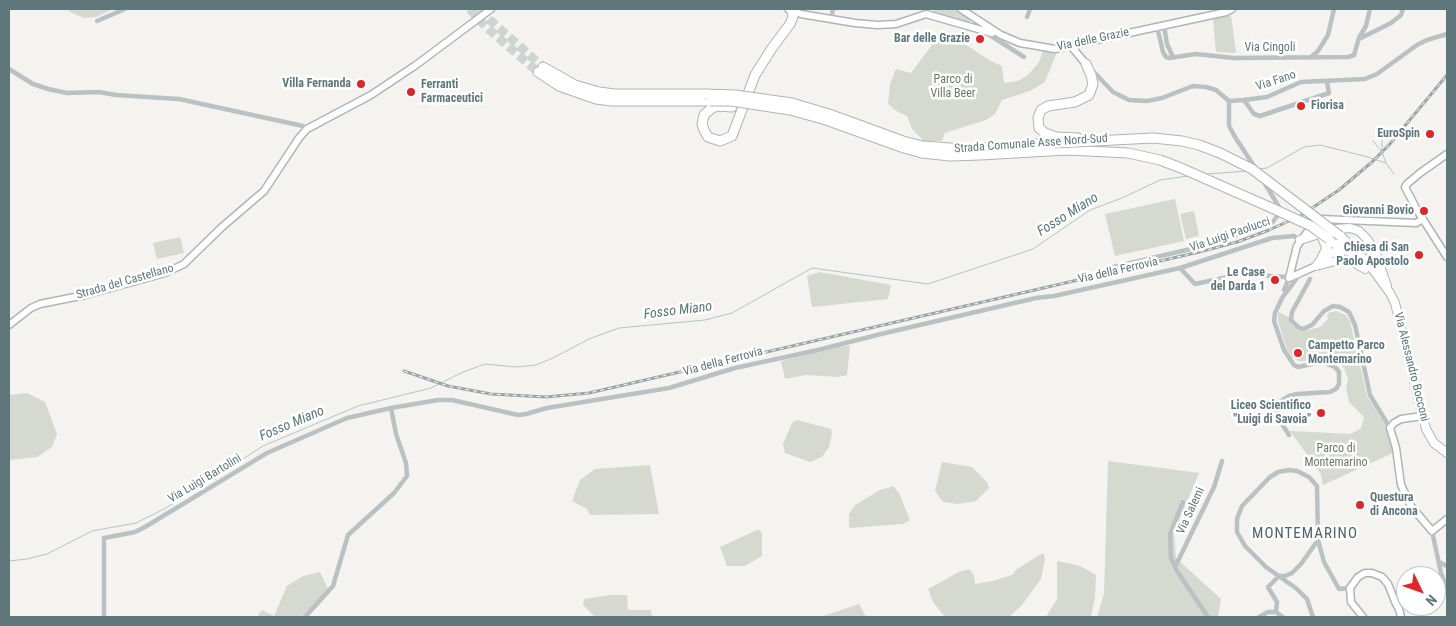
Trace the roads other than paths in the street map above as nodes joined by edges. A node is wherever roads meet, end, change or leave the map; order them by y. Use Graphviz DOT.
graph roads {
  1 [pos="124,9"];
  2 [pos="492,9"];
  3 [pos="833,9"];
  4 [pos="932,9"];
  5 [pos="961,9"];
  6 [pos="1030,9"];
  7 [pos="1232,9"];
  8 [pos="1334,9"];
  9 [pos="1370,9"];
  10 [pos="1403,9"];
  11 [pos="790,10"];
  12 [pos="926,14"];
  13 [pos="1027,17"];
  14 [pos="831,18"];
  15 [pos="976,20"];
  16 [pos="97,22"];
  17 [pos="1161,26"];
  18 [pos="973,27"];
  19 [pos="1447,34"];
  20 [pos="995,35"];
  21 [pos="1359,38"];
  22 [pos="1167,44"];
  23 [pos="1070,45"];
  24 [pos="1161,46"];
  25 [pos="1024,57"];
  26 [pos="1173,57"];
  27 [pos="1310,58"];
  28 [pos="1088,68"];
  29 [pos="9,69"];
  30 [pos="1327,82"];
  31 [pos="708,98"];
  32 [pos="1229,100"];
  33 [pos="1244,100"];
  34 [pos="783,108"];
  35 [pos="307,129"];
  36 [pos="1053,139"];
  37 [pos="923,149"];
  38 [pos="1447,154"];
  39 [pos="1423,219"];
  40 [pos="1326,239"];
  41 [pos="1300,240"];
  42 [pos="1343,250"];
  43 [pos="1447,257"];
  44 [pos="1322,258"];
  45 [pos="1316,266"];
  46 [pos="1114,267"];
  47 [pos="1180,268"];
  48 [pos="1368,268"];
  49 [pos="1301,274"];
  50 [pos="1289,278"];
  51 [pos="1310,279"];
  52 [pos="1390,292"];
  53 [pos="1282,298"];
  54 [pos="9,325"];
  55 [pos="391,408"];
  56 [pos="1422,416"];
  57 [pos="1390,428"];
  58 [pos="1289,436"];
  59 [pos="1447,453"];
  60 [pos="1222,461"];
  61 [pos="1183,502"];
  62 [pos="1447,519"];
  63 [pos="1432,531"];
  64 [pos="1318,540"];
  65 [pos="1439,562"];
  66 [pos="1447,566"];
  67 [pos="1175,567"];
  68 [pos="1279,576"];
  69 [pos="1350,588"];
  70 [pos="1447,590"];
  71 [pos="1276,612"];
  72 [pos="104,617"];
  73 [pos="305,617"];
  74 [pos="1208,617"];
  75 [pos="1259,617"];
  76 [pos="1283,617"];
  77 [pos="1313,617"];
  78 [pos="1363,617"];
  79 [pos="1401,617"];
  1 -- 16 [label="street"];
  2 -- 35 [label="street, Strada del Castellano"];
  3 -- 14 [label="street"];
  4 -- 12 [label="street"];
  5 -- 15 [label="street, Via delle Grazie"];
  6 -- 13 [label="street"];
  7 -- 17 [label="street, Via delle Grazie"];
  8 -- 27 [label="street, Via Cingoli"];
  9 -- 21 [label="street"];
  10 -- 21 [label="street"];
  11 -- 14 [label="street"];
  11 -- 34 [label="highway, bridge"];
  12 -- 14 [label="street"];
  12 -- 18 [label="street"];
  15 -- 18 [label="street"];
  15 -- 20 [label="street, Via delle Grazie"];
  17 -- 22 [label="street"];
  17 -- 23 [label="street, Via delle Grazie"];
  17 -- 24 [label="street"];
  18 -- 20 [label="street"];
  19 -- 30 [label="street, Via Fano"];
  20 -- 23 [label="street, Via delle Grazie"];
  20 -- 25 [label="street"];
  21 -- 27 [label="street"];
  22 -- 24 [label="street"];
  22 -- 26 [label="street"];
  23 -- 28 [label="street"];
  24 -- 26 [label="street"];
  26 -- 27 [label="street, Via Cingoli"];
  28 -- 32 [label="street"];
  28 -- 36 [label="highway"];
  29 -- 35 [label="street"];
  30 -- 33 [label="street, Via Fano"];
  30 -- 33 [label="street"];
  31 -- 31 [label="highway, Strada Comunale Asse Nord-Sud"];
  31 -- 34 [label="highway, Strada Comunale Asse Nord-Sud, bridge"];
  31 -- 37 [label="highway, Strada Comunale Asse Nord-Sud, bridge"];
  32 -- 33 [label="street, Via Fano"];
  32 -- 46 [label="street, Via Luigi Paolucci, bridge"];
  34 -- 37 [label="highway, Strada Comunale Asse Nord-Sud, bridge"];
  35 -- 54 [label="street, Strada del Castellano"];
  36 -- 37 [label="highway, Strada Comunale Asse Nord-Sud"];
  36 -- 48 [label="highway, Strada Comunale Asse Nord-Sud, bridge"];
  37 -- 40 [label="highway, Strada Comunale Asse Nord-Sud, bridge"];
  38 -- 39 [label="street"];
  39 -- 41 [label="street"];
  39 -- 43 [label="street"];
  40 -- 42 [label="highway"];
  40 -- 44 [label="highway"];
  41 -- 47 [label="street, Via della Ferrovia"];
  41 -- 50 [label="street"];
  41 -- 52 [label="main road"];
  42 -- 44 [label="main road"];
  42 -- 48 [label="main road"];
  44 -- 45 [label="main road"];
  45 -- 48 [label="main road"];
  45 -- 49 [label="street"];
  47 -- 50 [label="street"];
  47 -- 55 [label="street, Via della Ferrovia"];
  48 -- 52 [label="main road, Via Alessandro Bocconi"];
  49 -- 50 [label="street"];
  49 -- 53 [label="street"];
  50 -- 53 [label="street"];
  51 -- 57 [label="street"];
  52 -- 56 [label="main road, Via Alessandro Bocconi"];
  53 -- 58 [label="street"];
  55 -- 72 [label="street, Via Luigi Bartolini"];
  55 -- 73 [label="street"];
  56 -- 57 [label="street"];
  56 -- 59 [label="main road, Via Alessandro Bocconi"];
  57 -- 63 [label="street"];
  60 -- 67 [label="street, Via Salemi"];
  61 -- 67 [label="street"];
  62 -- 63 [label="street"];
  63 -- 65 [label="street"];
  64 -- 68 [label="street"];
  64 -- 68 [label="street"];
  64 -- 69 [label="street"];
  65 -- 66 [label="street"];
  65 -- 70 [label="street"];
  67 -- 74 [label="street"];
  68 -- 71 [label="street"];
  68 -- 77 [label="street"];
  69 -- 78 [label="street"];
  69 -- 79 [label="street"];
  71 -- 75 [label="street"];
  71 -- 76 [label="street"];
}
